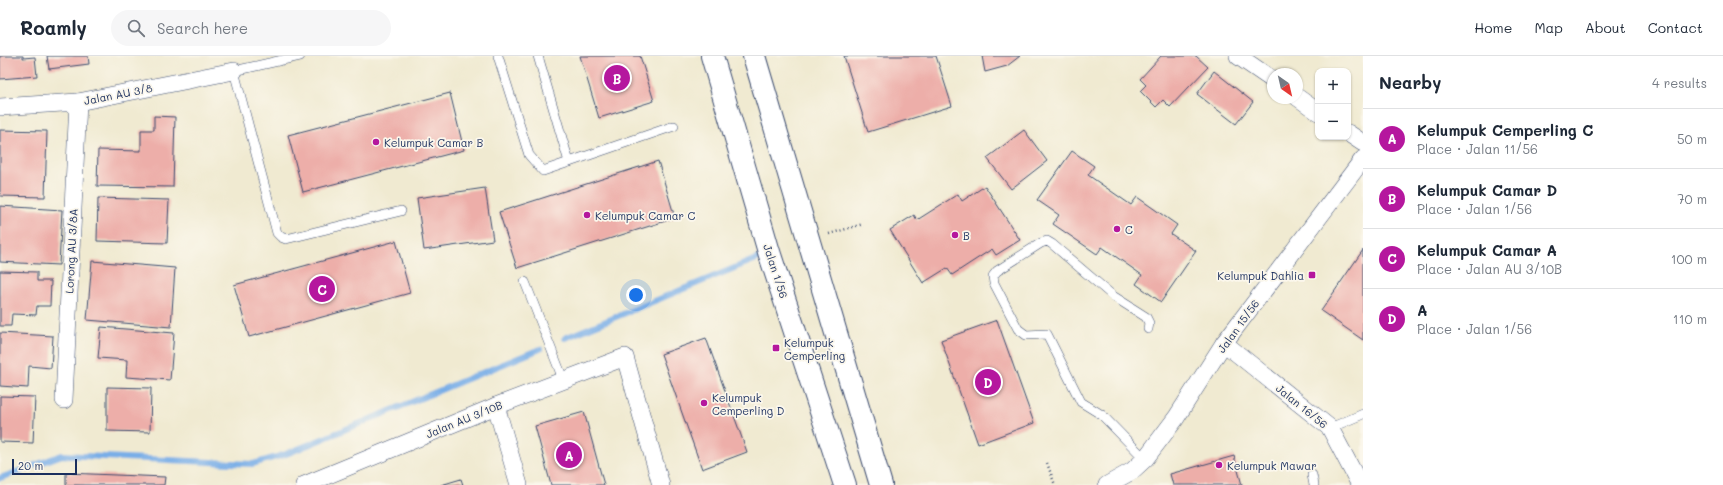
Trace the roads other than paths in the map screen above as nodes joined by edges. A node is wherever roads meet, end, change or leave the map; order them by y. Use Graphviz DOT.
graph roads {
  1 [pos="300,56"];
  2 [pos="498,56"];
  3 [pos="538,56"];
  4 [pos="712,56"];
  5 [pos="754,56"];
  6 [pos="1238,56"];
  7 [pos="234,71"];
  8 [pos="1267,76"];
  9 [pos="1303,101"];
  10 [pos="78,102"];
  11 [pos="0,107"];
  12 [pos="1315,110"];
  13 [pos="674,126"];
  14 [pos="1351,135"];
  15 [pos="1363,143"];
  16 [pos="1363,159"];
  17 [pos="569,162"];
  18 [pos="402,211"];
  19 [pos="525,282"];
  20 [pos="1148,329"];
  21 [pos="1224,344"];
  22 [pos="563,379"];
  23 [pos="64,400"];
  24 [pos="496,406"];
  25 [pos="1363,414"];
  26 [pos="1330,428"];
  27 [pos="1146,459"];
  28 [pos="1312,475"];
  29 [pos="304,485"];
  30 [pos="519,485"];
  31 [pos="661,485"];
  32 [pos="845,485"];
  33 [pos="881,485"];
  34 [pos="1107,485"];
  35 [pos="1314,485"];
  36 [pos="1360,485"];
  1 -- 7 [label="lane"];
  2 -- 17 [label="lane"];
  3 -- 17 [label="lane"];
  4 -- 32 [label="main road, Jalan 1/56"];
  5 -- 33 [label="main road"];
  6 -- 8 [label="street"];
  7 -- 10 [label="street, Jalan AU 3/8"];
  7 -- 18 [label="lane"];
  9 -- 12 [label="street"];
  10 -- 11 [label="street, Jalan AU 3/8"];
  10 -- 23 [label="street, Lorong AU 3/8A"];
  13 -- 17 [label="lane"];
  14 -- 15 [label="street"];
  16 -- 21 [label="street, Jalan 15/56"];
  19 -- 22 [label="lane"];
  20 -- 27 [label="lane"];
  21 -- 26 [label="street, Jalan 16/56"];
  21 -- 27 [label="street, Jalan 15/56"];
  22 -- 24 [label="street, Jalan AU 3/10B"];
  22 -- 31 [label="street, Jalan AU 3/10B"];
  24 -- 29 [label="street, Jalan AU 3/10B"];
  24 -- 30 [label="street"];
  25 -- 26 [label="lane"];
  26 -- 36 [label="street, Jalan 16/56"];
  27 -- 34 [label="street, Jalan 15/56"];
  28 -- 35 [label="lane"];
}
